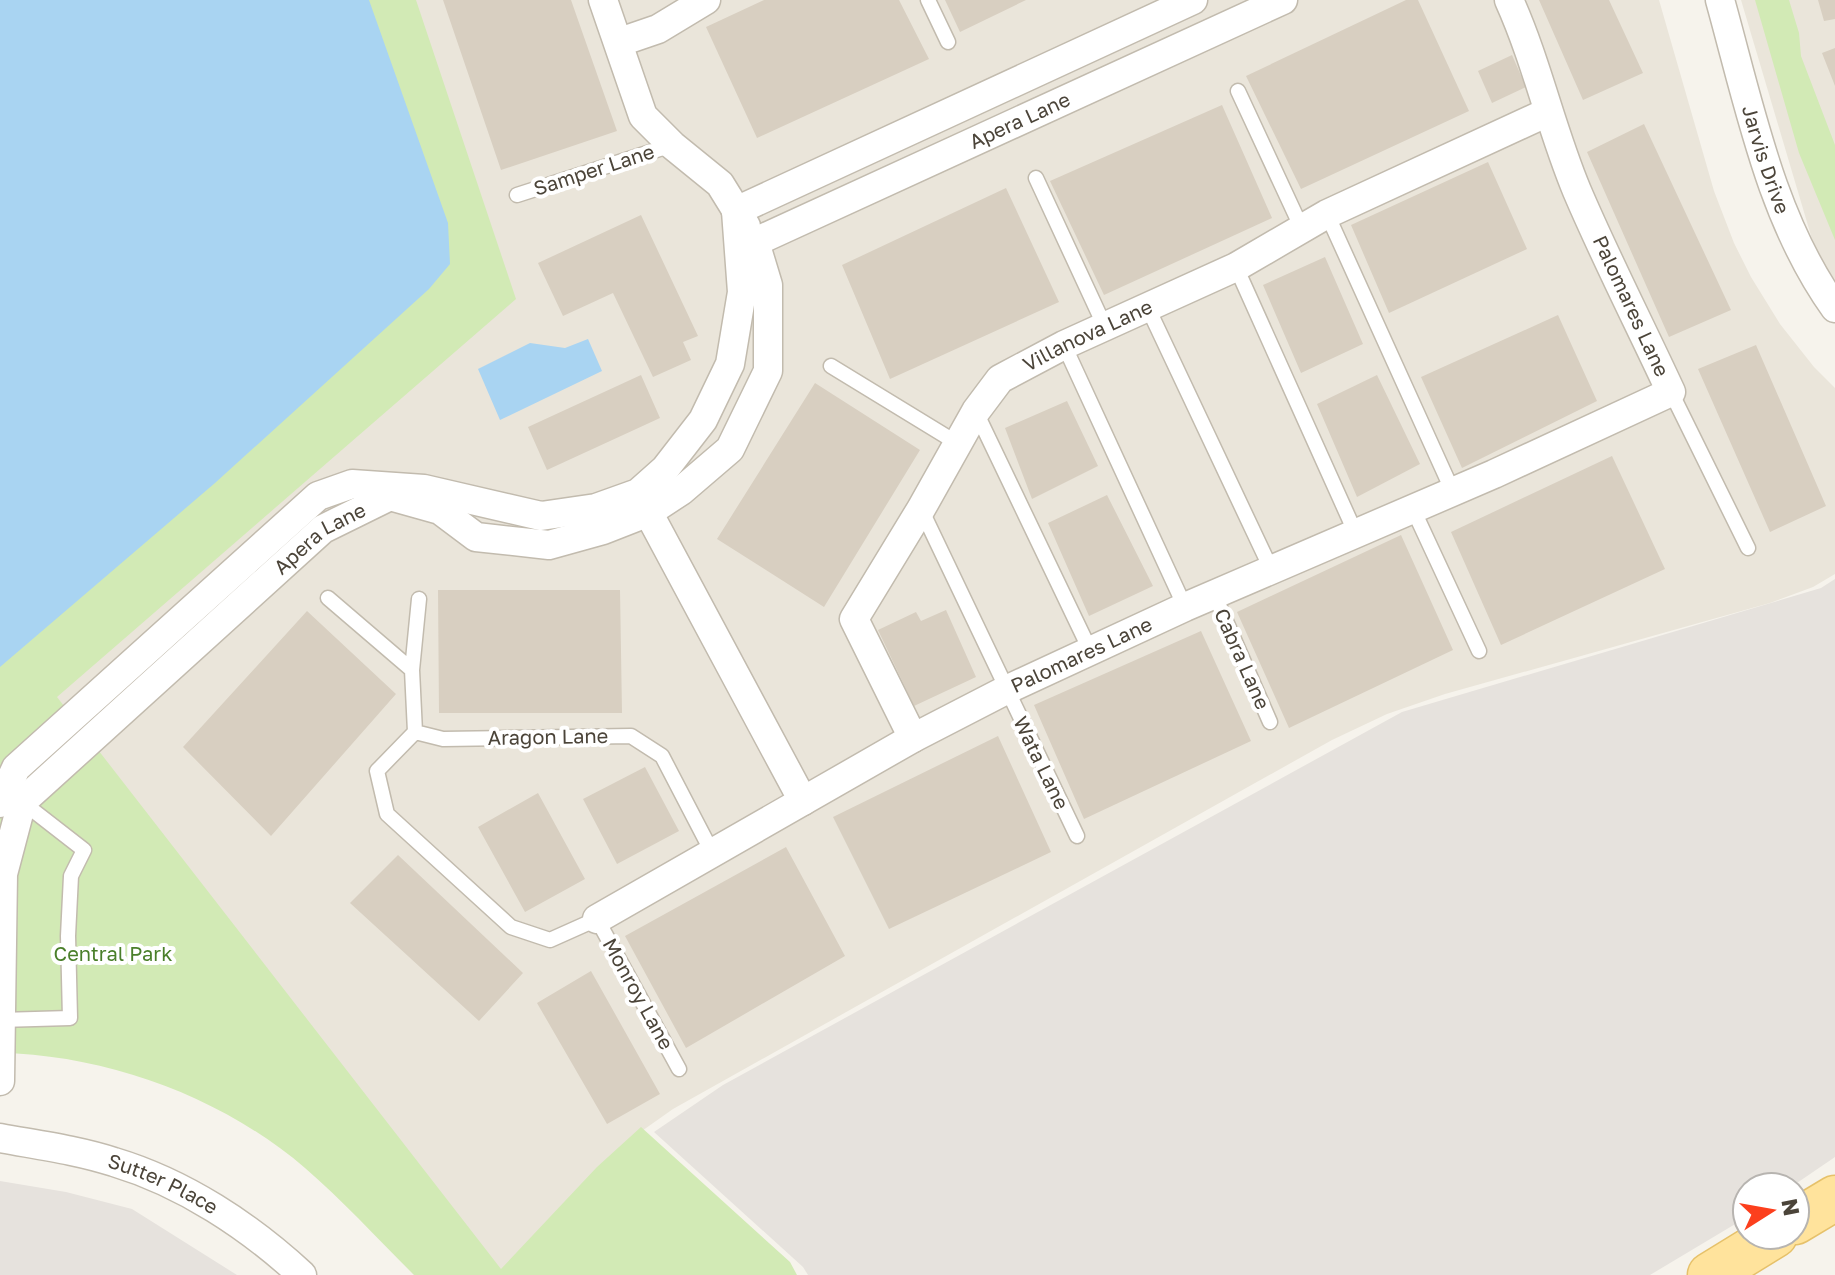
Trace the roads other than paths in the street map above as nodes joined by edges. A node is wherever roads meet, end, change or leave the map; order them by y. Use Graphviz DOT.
graph roads {
  1 [pos="603,0"];
  2 [pos="706,0"];
  3 [pos="928,0"];
  4 [pos="1193,0"];
  5 [pos="1283,0"];
  6 [pos="1509,0"];
  7 [pos="1720,0"];
  8 [pos="620,42"];
  9 [pos="948,42"];
  10 [pos="1238,91"];
  11 [pos="1548,112"];
  12 [pos="672,145"];
  13 [pos="1036,178"];
  14 [pos="517,195"];
  15 [pos="736,211"];
  16 [pos="1327,214"];
  17 [pos="1303,231"];
  18 [pos="755,242"];
  19 [pos="1236,267"];
  20 [pos="1148,308"];
  21 [pos="1835,308"];
  22 [pos="1105,327"];
  23 [pos="1064,345"];
  24 [pos="831,366"];
  25 [pos="1671,392"];
  26 [pos="976,411"];
  27 [pos="957,443"];
  28 [pos="1453,492"];
  29 [pos="643,502"];
  30 [pos="921,509"];
  31 [pos="1413,509"];
  32 [pos="1356,534"];
  33 [pos="1748,548"];
  34 [pos="1272,571"];
  35 [pos="1215,596"];
  36 [pos="328,598"];
  37 [pos="419,599"];
  38 [pos="1185,607"];
  39 [pos="1090,650"];
  40 [pos="1479,651"];
  41 [pos="412,670"];
  42 [pos="1006,690"];
  43 [pos="1270,722"];
  44 [pos="415,732"];
  45 [pos="913,738"];
  46 [pos="9,799"];
  47 [pos="803,801"];
  48 [pos="1077,836"];
  49 [pos="713,854"];
  50 [pos="597,919"];
  51 [pos="0,1020"];
  52 [pos="679,1069"];
  53 [pos="0,1081"];
  54 [pos="0,1138"];
  55 [pos="1835,1198"];
  56 [pos="1811,1212"];
  57 [pos="1749,1251"];
  58 [pos="302,1275"];
  59 [pos="1710,1275"];
  1 -- 8 [label="street"];
  2 -- 8 [label="street"];
  3 -- 9 [label="lane"];
  4 -- 15 [label="street, Apera Lane"];
  5 -- 18 [label="street, Apera Lane"];
  6 -- 11 [label="street, Palomares Lane"];
  7 -- 21 [label="street, Jarvis Drive"];
  8 -- 12 [label="street"];
  10 -- 17 [label="lane"];
  11 -- 16 [label="street, Villanova Lane"];
  11 -- 25 [label="street, Palomares Lane"];
  12 -- 14 [label="lane, Samper Lane"];
  12 -- 15 [label="street"];
  13 -- 22 [label="lane"];
  15 -- 18 [label="street, Apera Lane"];
  15 -- 29 [label="street, Apera Lane"];
  16 -- 17 [label="street, Villanova Lane"];
  16 -- 28 [label="lane"];
  17 -- 19 [label="street, Villanova Lane"];
  18 -- 29 [label="street, Apera Lane"];
  19 -- 20 [label="street, Villanova Lane"];
  19 -- 32 [label="lane"];
  20 -- 22 [label="street, Villanova Lane"];
  20 -- 34 [label="lane"];
  22 -- 23 [label="street, Villanova Lane"];
  23 -- 26 [label="street, Villanova Lane"];
  23 -- 38 [label="lane"];
  24 -- 27 [label="lane"];
  25 -- 28 [label="street, Palomares Lane"];
  25 -- 33 [label="lane"];
  26 -- 27 [label="street, Villanova Lane"];
  26 -- 39 [label="lane"];
  27 -- 30 [label="street, Villanova Lane"];
  28 -- 31 [label="street, Palomares Lane"];
  29 -- 46 [label="street, Apera Lane"];
  29 -- 47 [label="street"];
  30 -- 42 [label="lane, Wata Lane"];
  30 -- 45 [label="street, Villanova Lane"];
  31 -- 32 [label="street, Palomares Lane"];
  31 -- 40 [label="lane"];
  32 -- 34 [label="street, Palomares Lane"];
  34 -- 35 [label="street, Palomares Lane"];
  35 -- 38 [label="street, Palomares Lane"];
  35 -- 43 [label="lane, Cabra Lane"];
  36 -- 41 [label="lane"];
  37 -- 41 [label="lane"];
  38 -- 39 [label="street, Palomares Lane"];
  39 -- 42 [label="street, Palomares Lane"];
  41 -- 44 [label="lane"];
  42 -- 45 [label="street, Palomares Lane"];
  42 -- 48 [label="lane, Wata Lane"];
  44 -- 49 [label="lane, Aragon Lane"];
  44 -- 50 [label="lane"];
  45 -- 47 [label="street, Palomares Lane"];
  46 -- 51 [label="street, Apera Lane"];
  46 -- 51 [label="lane"];
  47 -- 49 [label="street, Palomares Lane"];
  49 -- 50 [label="street, Palomares Lane"];
  50 -- 52 [label="lane, Monroy Lane"];
  51 -- 53 [label="street, Apera Lane"];
  54 -- 58 [label="street, Sutter Place"];
  55 -- 56 [label="main road"];
  57 -- 59 [label="main road"];
}
